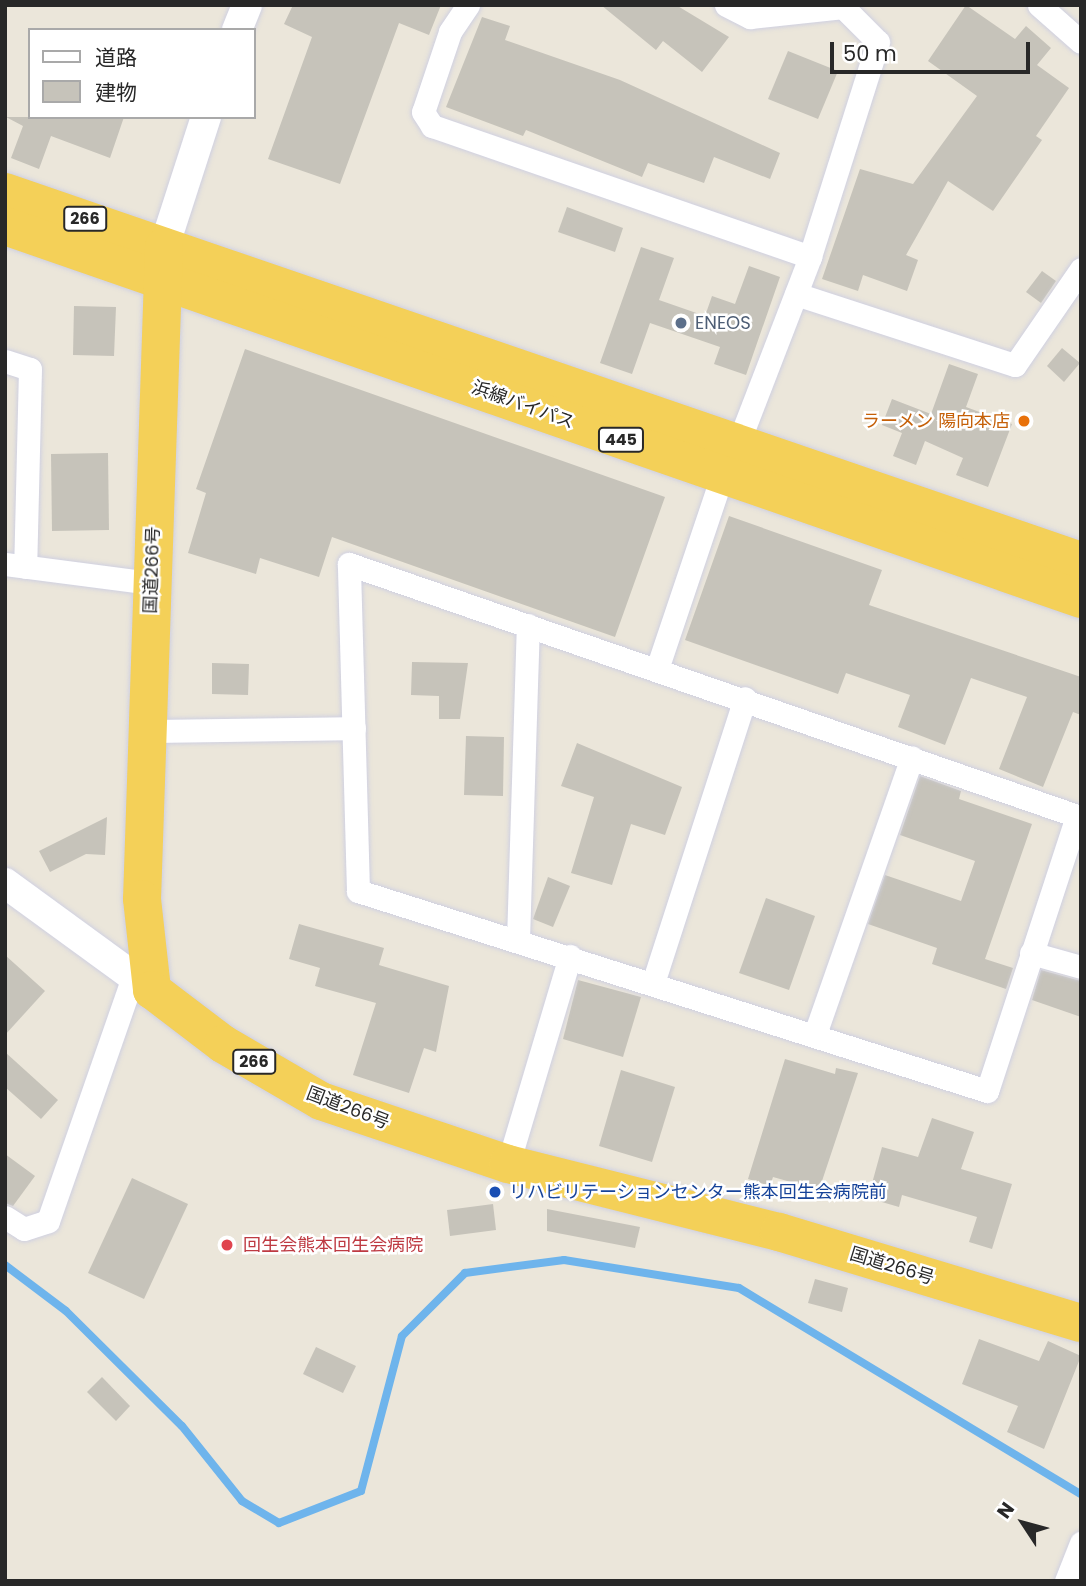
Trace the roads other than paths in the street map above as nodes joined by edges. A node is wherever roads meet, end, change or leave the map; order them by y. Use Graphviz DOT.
graph roads {
  1 [pos="247,5"];
  2 [pos="468,5"];
  3 [pos="726,5"];
  4 [pos="1039,5"];
  5 [pos="238,28"];
  6 [pos="1081,42"];
  7 [pos="205,119"];
  8 [pos="5,192"];
  9 [pos="5,226"];
  10 [pos="810,257"];
  11 [pos="164,262"];
  12 [pos="1081,269"];
  13 [pos="796,294"];
  14 [pos="5,361"];
  15 [pos="730,460"];
  16 [pos="1081,561"];
  17 [pos="15,566"];
  18 [pos="152,583"];
  19 [pos="1081,599"];
  20 [pos="528,625"];
  21 [pos="657,669"];
  22 [pos="745,698"];
  23 [pos="354,728"];
  24 [pos="146,731"];
  25 [pos="912,757"];
  26 [pos="5,883"];
  27 [pos="518,940"];
  28 [pos="1031,953"];
  29 [pos="570,956"];
  30 [pos="1081,967"];
  31 [pos="654,980"];
  32 [pos="143,984"];
  33 [pos="816,1034"];
  34 [pos="508,1164"];
  35 [pos="5,1217"];
  36 [pos="1081,1322"];
  37 [pos="1081,1543"];
  38 [pos="1066,1581"];
  1 -- 5 [label="street"];
  2 -- 10 [label="street"];
  3 -- 10 [label="street"];
  4 -- 6 [label="street"];
  7 -- 11 [label="street"];
  8 -- 11 [label="highway, 浜線バイパス / 266"];
  9 -- 11 [label="highway, 浜線バイパス / 266"];
  10 -- 13 [label="street"];
  11 -- 15 [label="highway, 浜線バイパス / 445"];
  11 -- 18 [label="highway, 国道266号"];
  12 -- 13 [label="street"];
  13 -- 15 [label="street"];
  14 -- 17 [label="street"];
  15 -- 16 [label="highway, 浜線バイパス / 445"];
  15 -- 19 [label="highway, 浜線バイパス / 445"];
  15 -- 21 [label="street"];
  17 -- 18 [label="street"];
  18 -- 24 [label="highway, 国道266号"];
  20 -- 21 [label="street"];
  20 -- 23 [label="street"];
  20 -- 27 [label="street"];
  21 -- 22 [label="street"];
  22 -- 25 [label="street"];
  22 -- 31 [label="street"];
  23 -- 24 [label="street"];
  23 -- 27 [label="street"];
  24 -- 32 [label="highway, 国道266号"];
  25 -- 28 [label="street"];
  25 -- 33 [label="street"];
  26 -- 32 [label="street"];
  27 -- 29 [label="street"];
  28 -- 30 [label="street"];
  28 -- 33 [label="street"];
  29 -- 31 [label="street"];
  29 -- 34 [label="street"];
  31 -- 33 [label="street"];
  32 -- 34 [label="highway, 国道266号 / 266"];
  32 -- 35 [label="street"];
  34 -- 36 [label="highway, 国道266号 / 266"];
  37 -- 38 [label="street"];
}
